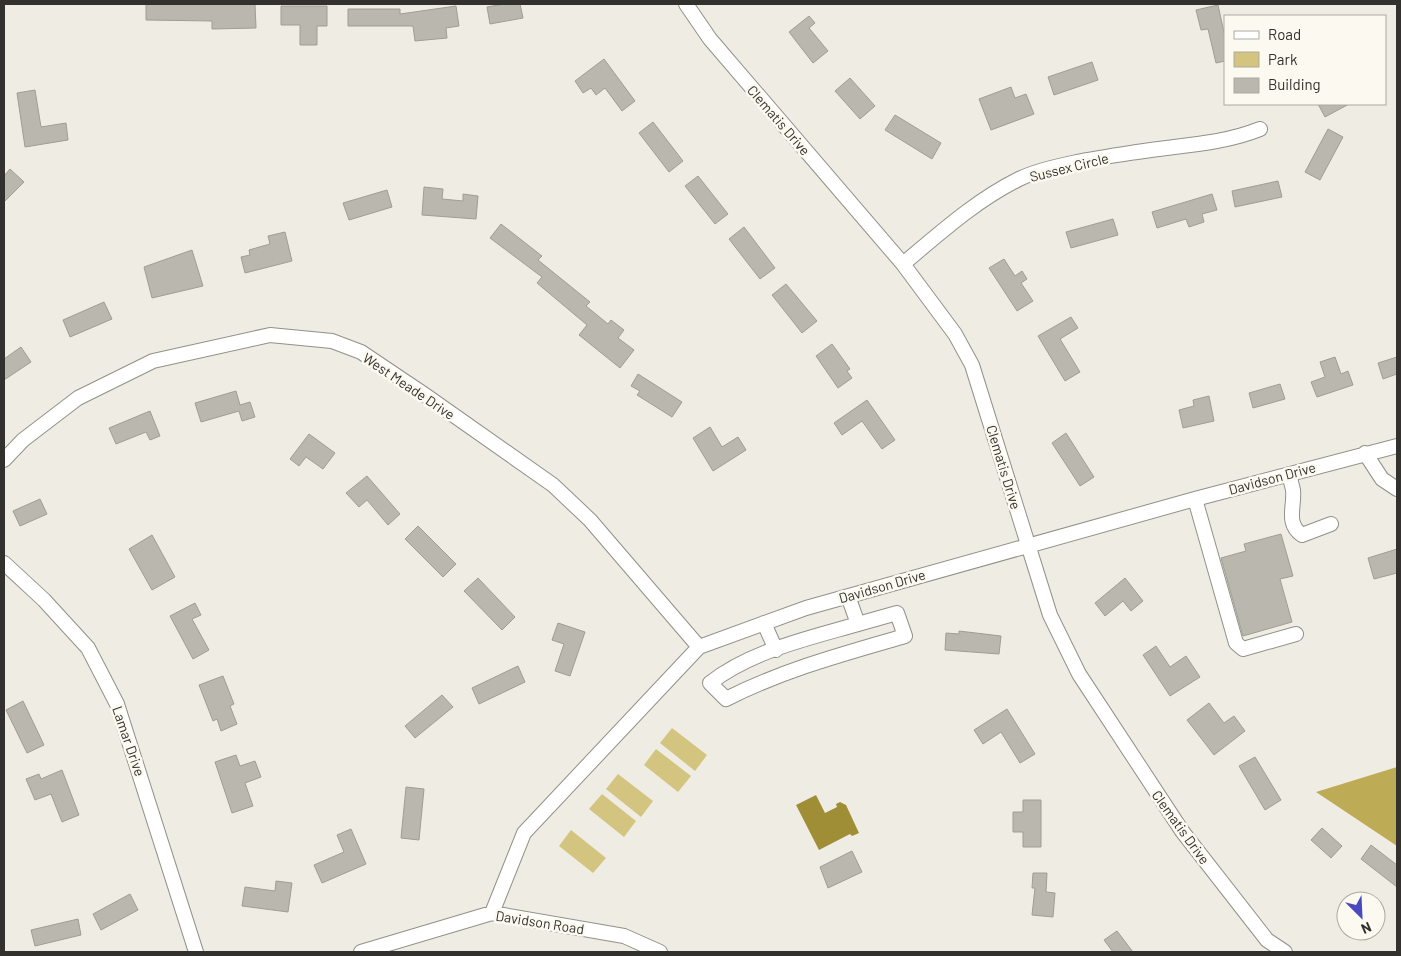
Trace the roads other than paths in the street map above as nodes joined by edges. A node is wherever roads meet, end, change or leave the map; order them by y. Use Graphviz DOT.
graph roads {
  1 [pos="686,4"];
  2 [pos="1260,129"];
  3 [pos="903,264"];
  4 [pos="1397,446"];
  5 [pos="1365,453"];
  6 [pos="4,460"];
  7 [pos="1289,474"];
  8 [pos="1397,490"];
  9 [pos="1195,499"];
  10 [pos="1331,524"];
  11 [pos="1028,545"];
  12 [pos="4,563"];
  13 [pos="848,596"];
  14 [pos="764,623"];
  15 [pos="858,624"];
  16 [pos="1296,634"];
  17 [pos="699,647"];
  18 [pos="776,650"];
  19 [pos="492,913"];
  20 [pos="196,952"];
  21 [pos="361,952"];
  22 [pos="660,952"];
  23 [pos="1285,952"];
  1 -- 3 [label="street, Clematis Drive"];
  2 -- 3 [label="street, Sussex Circle"];
  3 -- 11 [label="street, Clematis Drive"];
  4 -- 5 [label="street, Davidson Drive"];
  5 -- 7 [label="street, Davidson Drive"];
  5 -- 8 [label="street"];
  6 -- 17 [label="street, West Meade Drive"];
  7 -- 9 [label="street, Davidson Drive"];
  7 -- 10 [label="street"];
  9 -- 11 [label="street, Davidson Drive"];
  9 -- 16 [label="street"];
  11 -- 13 [label="street, Davidson Drive"];
  11 -- 23 [label="street, Clematis Drive"];
  12 -- 20 [label="street, Lamar Drive"];
  13 -- 14 [label="street, Davidson Drive"];
  13 -- 15 [label="street"];
  14 -- 17 [label="street, Davidson Drive"];
  14 -- 18 [label="street"];
  15 -- 18 [label="street"];
  15 -- 18 [label="street"];
  17 -- 19 [label="street, Davidson Drive"];
  19 -- 21 [label="street, Davidson Road"];
  19 -- 22 [label="street, Davidson Road"];
}
